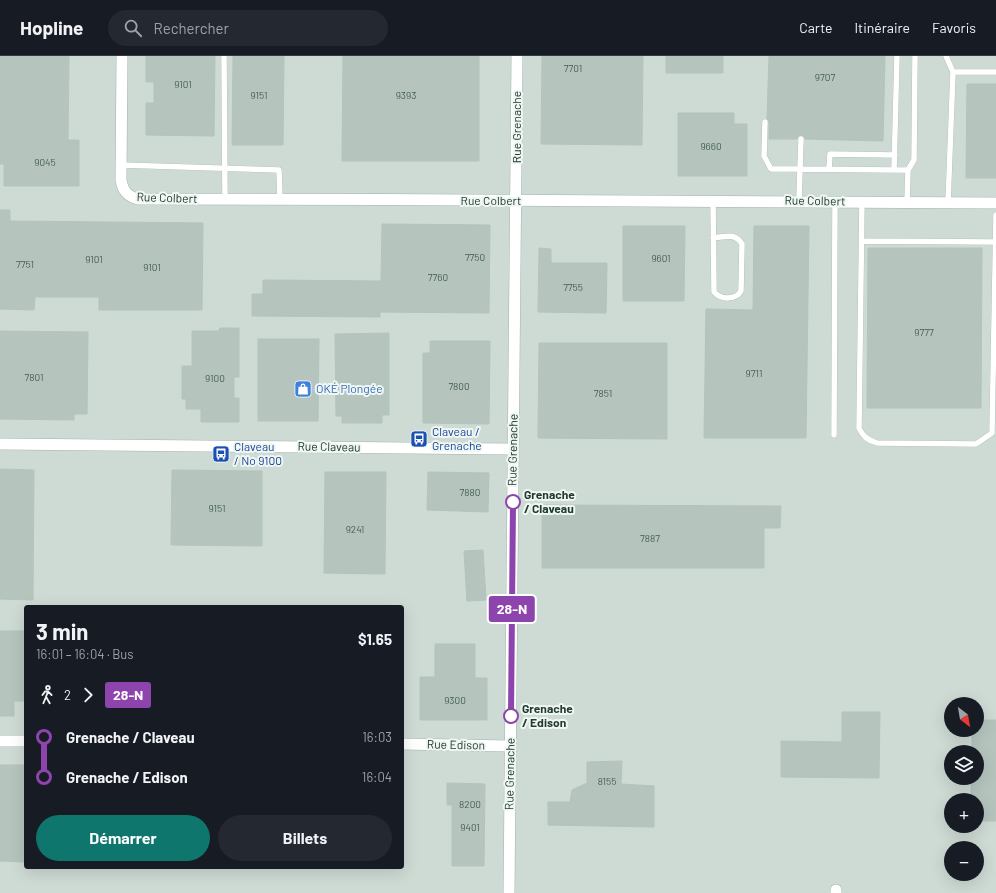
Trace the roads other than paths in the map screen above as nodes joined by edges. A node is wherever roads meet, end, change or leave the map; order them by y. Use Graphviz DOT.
graph roads {
  1 [pos="122,56"];
  2 [pos="224,56"];
  3 [pos="517,56"];
  4 [pos="897,56"];
  5 [pos="916,56"];
  6 [pos="946,56"];
  7 [pos="953,72"];
  8 [pos="996,72"];
  9 [pos="765,122"];
  10 [pos="801,139"];
  11 [pos="895,155"];
  12 [pos="121,165"];
  13 [pos="225,168"];
  14 [pos="800,169"];
  15 [pos="829,169"];
  16 [pos="894,170"];
  17 [pos="908,170"];
  18 [pos="225,199"];
  19 [pos="280,200"];
  20 [pos="713,200"];
  21 [pos="799,200"];
  22 [pos="516,201"];
  23 [pos="835,201"];
  24 [pos="862,201"];
  25 [pos="907,202"];
  26 [pos="948,203"];
  27 [pos="996,203"];
  28 [pos="996,215"];
  29 [pos="713,238"];
  30 [pos="862,241"];
  31 [pos="996,242"];
  32 [pos="834,435"];
  33 [pos="0,444"];
  34 [pos="513,449"];
  35 [pos="0,741"];
  36 [pos="24,741"];
  37 [pos="404,744"];
  38 [pos="511,746"];
  39 [pos="509,893"];
  1 -- 12 [label="street, Rue Colbert"];
  2 -- 13 [label="lane"];
  3 -- 22 [label="street, Rue Grenache"];
  4 -- 11 [label="lane"];
  5 -- 17 [label="lane"];
  6 -- 7 [label="lane"];
  7 -- 8 [label="lane"];
  7 -- 26 [label="lane"];
  9 -- 14 [label="lane"];
  10 -- 14 [label="lane"];
  11 -- 15 [label="lane"];
  11 -- 16 [label="lane"];
  12 -- 13 [label="lane"];
  12 -- 18 [label="street, Rue Colbert"];
  13 -- 18 [label="lane"];
  13 -- 19 [label="lane"];
  14 -- 15 [label="lane"];
  14 -- 21 [label="lane"];
  15 -- 16 [label="lane"];
  16 -- 17 [label="lane"];
  17 -- 25 [label="lane"];
  18 -- 19 [label="street, Rue Colbert"];
  19 -- 22 [label="street, Rue Colbert"];
  20 -- 21 [label="street, Rue Colbert"];
  20 -- 22 [label="street, Rue Colbert"];
  20 -- 29 [label="lane"];
  21 -- 23 [label="street, Rue Colbert"];
  22 -- 34 [label="street, Rue Grenache"];
  23 -- 24 [label="street, Rue Colbert"];
  23 -- 32 [label="lane"];
  24 -- 25 [label="street, Rue Colbert"];
  24 -- 30 [label="lane"];
  25 -- 26 [label="street, Rue Colbert"];
  26 -- 27 [label="street, Rue Colbert"];
  28 -- 31 [label="lane"];
  29 -- 29 [label="lane"];
  30 -- 31 [label="lane"];
  30 -- 31 [label="lane"];
  33 -- 34 [label="street, Rue Claveau"];
  34 -- 38 [label="street, Rue Grenache"];
  35 -- 36 [label="street"];
  37 -- 38 [label="street, Rue Edison"];
  38 -- 39 [label="street, Rue Grenache"];
}
